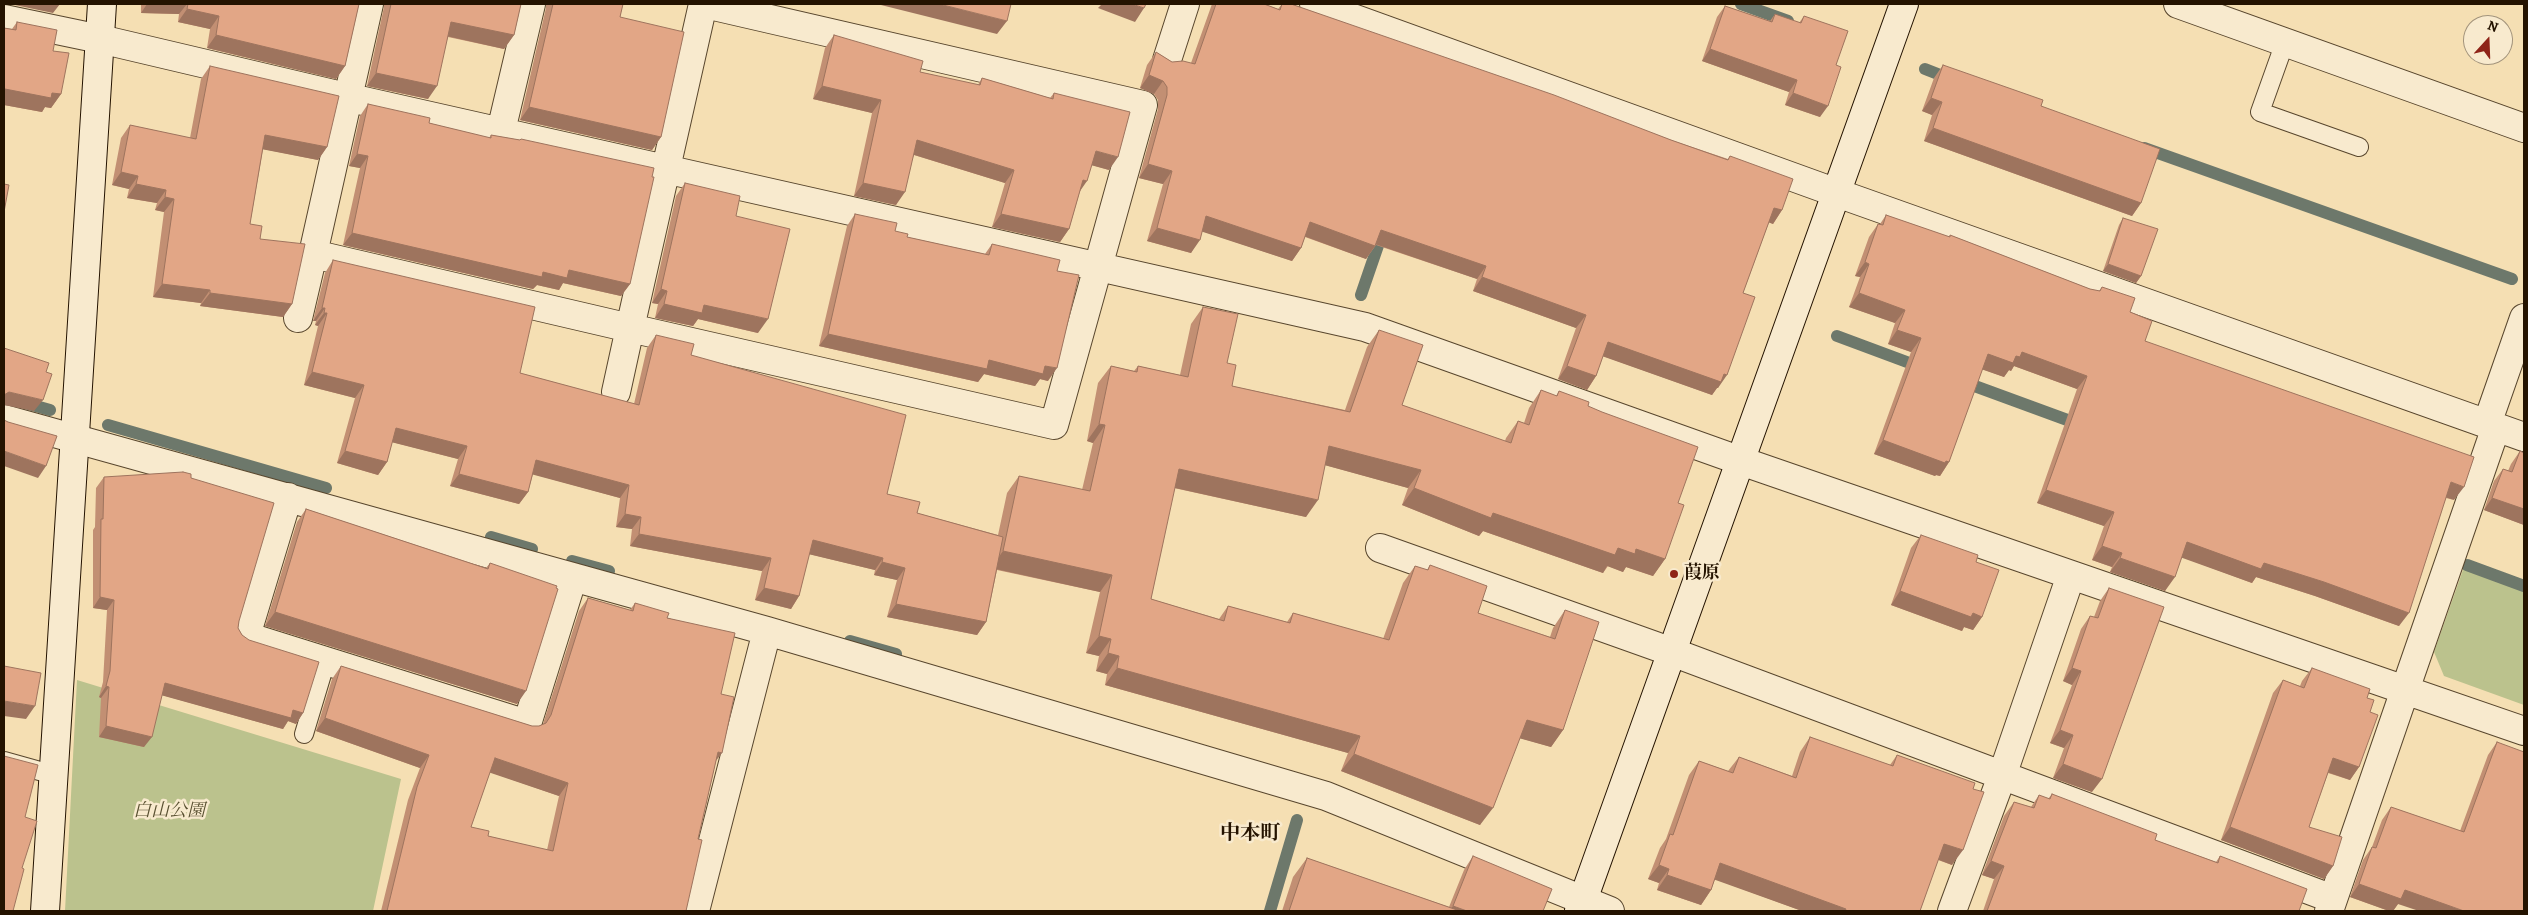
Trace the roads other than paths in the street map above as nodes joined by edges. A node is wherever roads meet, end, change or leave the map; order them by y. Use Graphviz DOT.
graph roads {
  1 [pos="102,4"];
  2 [pos="369,4"];
  3 [pos="531,4"];
  4 [pos="704,4"];
  5 [pos="1186,4"];
  6 [pos="1314,4"];
  7 [pos="1904,4"];
  8 [pos="2178,4"];
  9 [pos="4,19"];
  10 [pos="100,39"];
  11 [pos="2285,42"];
  12 [pos="1167,60"];
  13 [pos="346,97"];
  14 [pos="2524,128"];
  15 [pos="501,131"];
  16 [pos="2359,147"];
  17 [pos="666,168"];
  18 [pos="1837,193"];
  19 [pos="313,254"];
  20 [pos="1099,266"];
  21 [pos="298,318"];
  22 [pos="2524,318"];
  23 [pos="630,328"];
  24 [pos="616,392"];
  25 [pos="4,419"];
  26 [pos="2492,425"];
  27 [pos="2524,437"];
  28 [pos="75,439"];
  29 [pos="1741,461"];
  30 [pos="288,497"];
  31 [pos="1380,548"];
  32 [pos="2071,575"];
  33 [pos="573,577"];
  34 [pos="767,631"];
  35 [pos="1672,652"];
  36 [pos="326,661"];
  37 [pos="2405,690"];
  38 [pos="2524,731"];
  39 [pos="304,734"];
  40 [pos="4,761"];
  41 [pos="54,774"];
  42 [pos="2002,776"];
  43 [pos="2331,905"];
  44 [pos="1581,906"];
  45 [pos="45,911"];
  46 [pos="695,911"];
  47 [pos="1610,911"];
  48 [pos="1952,911"];
  1 -- 10 [label="street"];
  2 -- 13 [label="street"];
  3 -- 15 [label="street"];
  4 -- 17 [label="street"];
  4 -- 20 [label="street"];
  5 -- 12 [label="street"];
  6 -- 18 [label="street"];
  7 -- 18 [label="street"];
  8 -- 11 [label="street"];
  9 -- 10 [label="street"];
  10 -- 13 [label="street"];
  10 -- 28 [label="street"];
  11 -- 14 [label="street"];
  11 -- 16 [label="lane"];
  13 -- 15 [label="street"];
  13 -- 19 [label="street"];
  15 -- 17 [label="street"];
  17 -- 20 [label="street"];
  17 -- 23 [label="street"];
  18 -- 26 [label="street"];
  18 -- 29 [label="street"];
  19 -- 21 [label="street"];
  19 -- 23 [label="street"];
  20 -- 23 [label="street"];
  20 -- 29 [label="street"];
  22 -- 26 [label="street"];
  23 -- 24 [label="street"];
  25 -- 28 [label="street"];
  26 -- 27 [label="street"];
  26 -- 37 [label="street"];
  28 -- 30 [label="street"];
  28 -- 41 [label="street"];
  29 -- 32 [label="street"];
  29 -- 35 [label="street"];
  30 -- 33 [label="street"];
  30 -- 36 [label="street"];
  31 -- 35 [label="street"];
  32 -- 37 [label="street"];
  32 -- 42 [label="street"];
  33 -- 34 [label="street"];
  33 -- 36 [label="street"];
  34 -- 44 [label="street"];
  34 -- 46 [label="street"];
  35 -- 42 [label="street"];
  35 -- 44 [label="street"];
  36 -- 39 [label="lane"];
  37 -- 38 [label="street"];
  37 -- 43 [label="street"];
  40 -- 41 [label="lane"];
  41 -- 45 [label="street"];
  42 -- 43 [label="street"];
  42 -- 48 [label="street"];
  44 -- 47 [label="street"];
}
